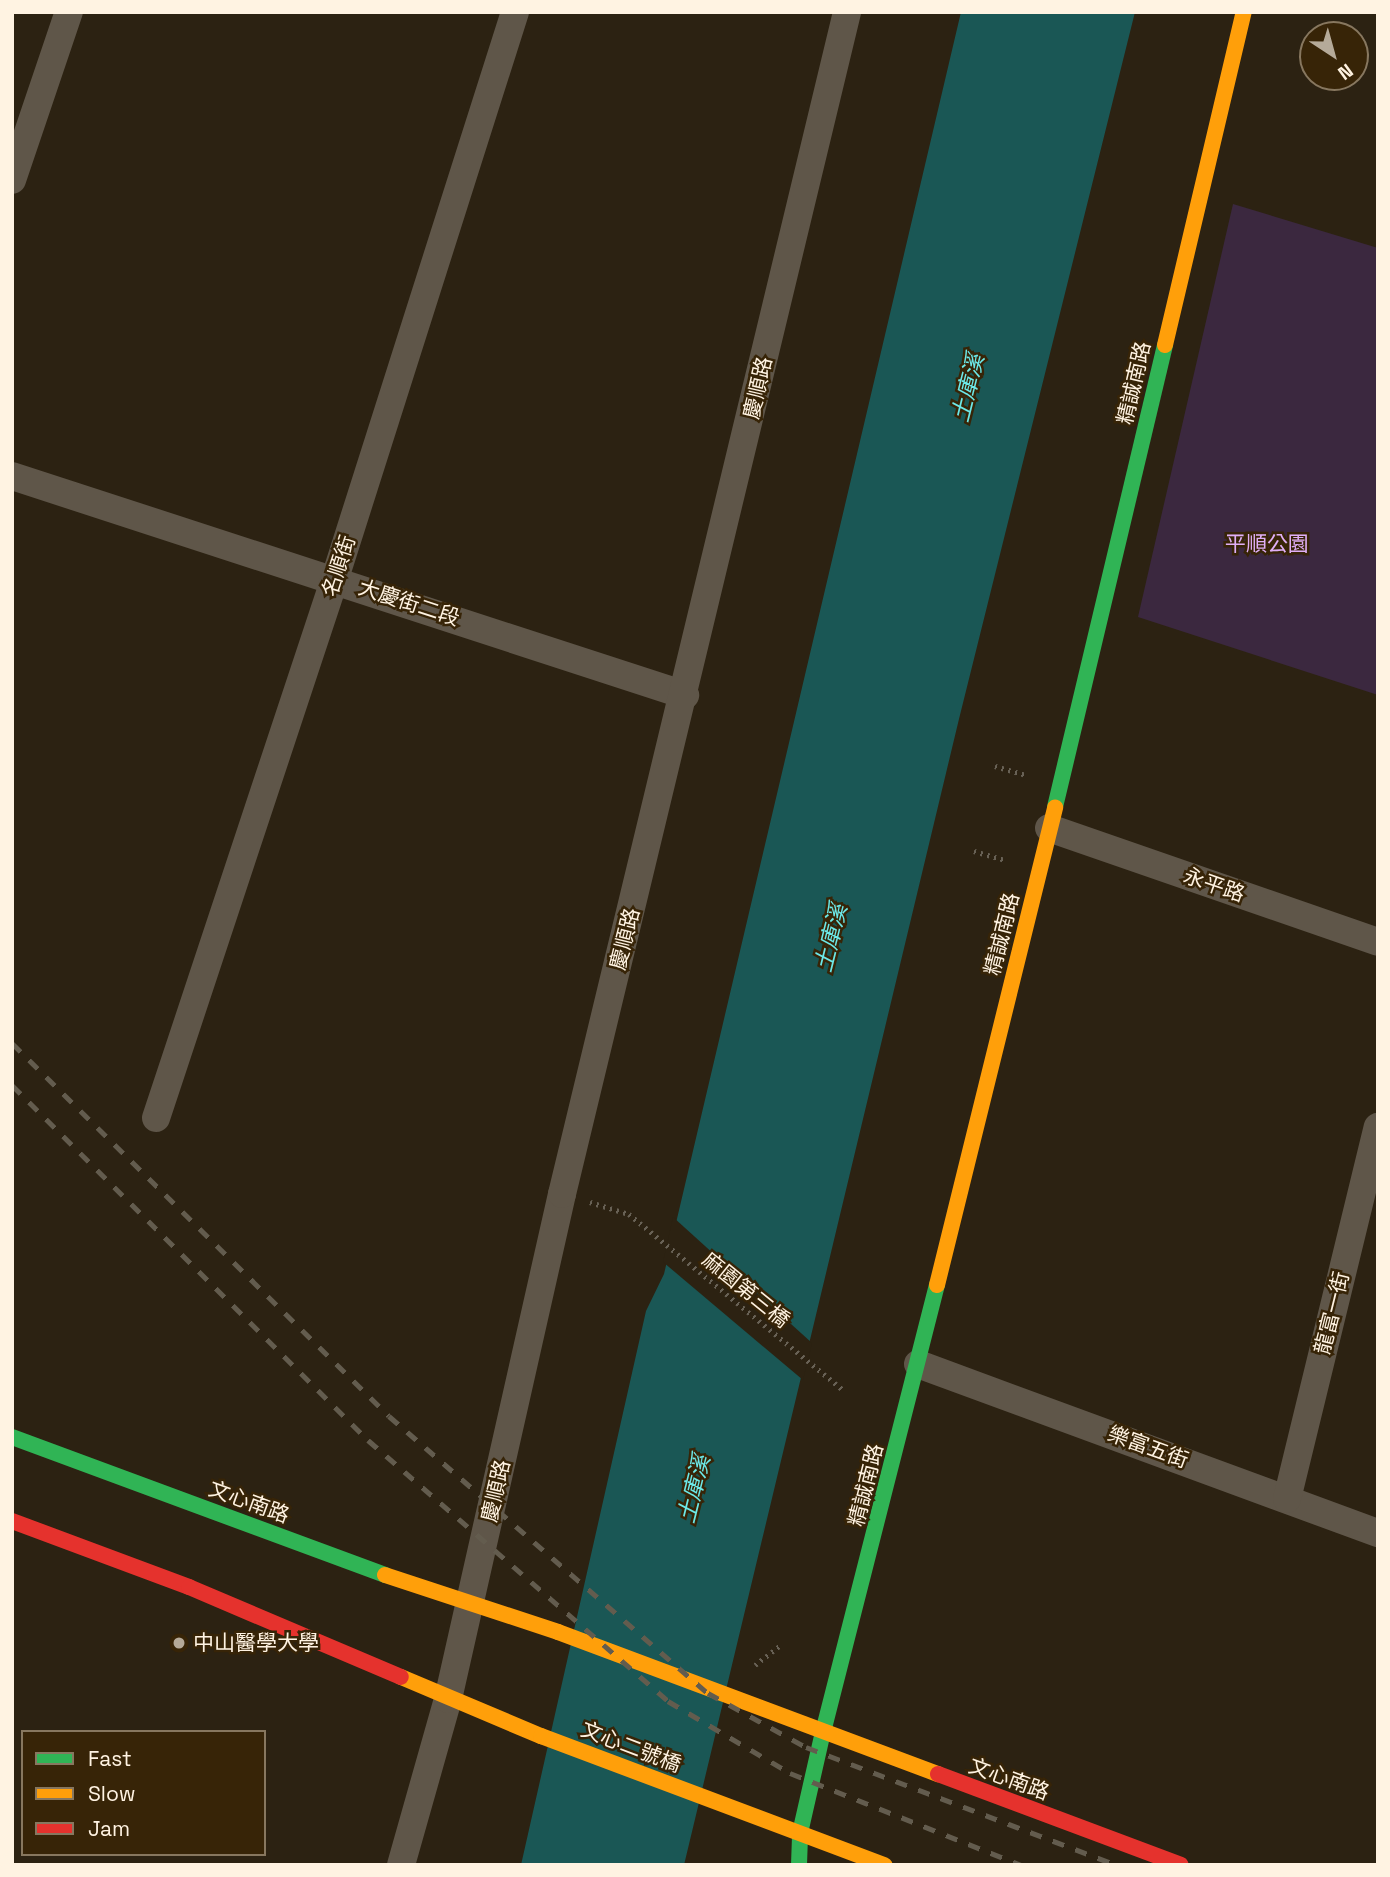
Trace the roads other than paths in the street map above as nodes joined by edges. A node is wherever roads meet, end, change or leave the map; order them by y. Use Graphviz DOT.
graph roads {
  1 [pos="69,12"];
  2 [pos="515,12"];
  3 [pos="847,12"];
  4 [pos="1244,12"];
  5 [pos="12,180"];
  6 [pos="12,477"];
  7 [pos="335,579"];
  8 [pos="685,695"];
  9 [pos="1049,828"];
  10 [pos="1378,942"];
  11 [pos="156,1118"];
  12 [pos="1378,1127"];
  13 [pos="918,1364"];
  14 [pos="12,1437"];
  15 [pos="1287,1499"];
  16 [pos="12,1521"];
  17 [pos="1378,1533"];
  18 [pos="470,1606"];
  19 [pos="448,1699"];
  20 [pos="823,1732"];
  21 [pos="800,1833"];
  22 [pos="401,1865"];
  23 [pos="799,1865"];
  24 [pos="885,1865"];
  25 [pos="1181,1865"];
  1 -- 5 [label="street"];
  2 -- 7 [label="street, 名順街"];
  3 -- 8 [label="street, 慶順路"];
  4 -- 9 [label="main road, 精誠南路"];
  6 -- 7 [label="street, 大慶街二段"];
  7 -- 8 [label="street, 大慶街二段"];
  7 -- 11 [label="street, 名順街"];
  8 -- 18 [label="street, 慶順路"];
  9 -- 10 [label="street, 永平路"];
  9 -- 13 [label="main road, 精誠南路"];
  12 -- 15 [label="street, 龍富一街"];
  13 -- 15 [label="street, 樂富五街"];
  13 -- 20 [label="main road, 精誠南路"];
  14 -- 18 [label="main road, 文心南路"];
  15 -- 17 [label="street, 樂富五街"];
  16 -- 19 [label="main road"];
  18 -- 19 [label="street, 慶順路"];
  18 -- 20 [label="main road"];
  19 -- 21 [label="main road, 文心二號橋"];
  19 -- 22 [label="street, 慶順路"];
  20 -- 21 [label="main road, 精誠南路"];
  20 -- 25 [label="main road, 文心南路"];
  21 -- 23 [label="main road, 精誠南路"];
  21 -- 24 [label="main road"];
}
